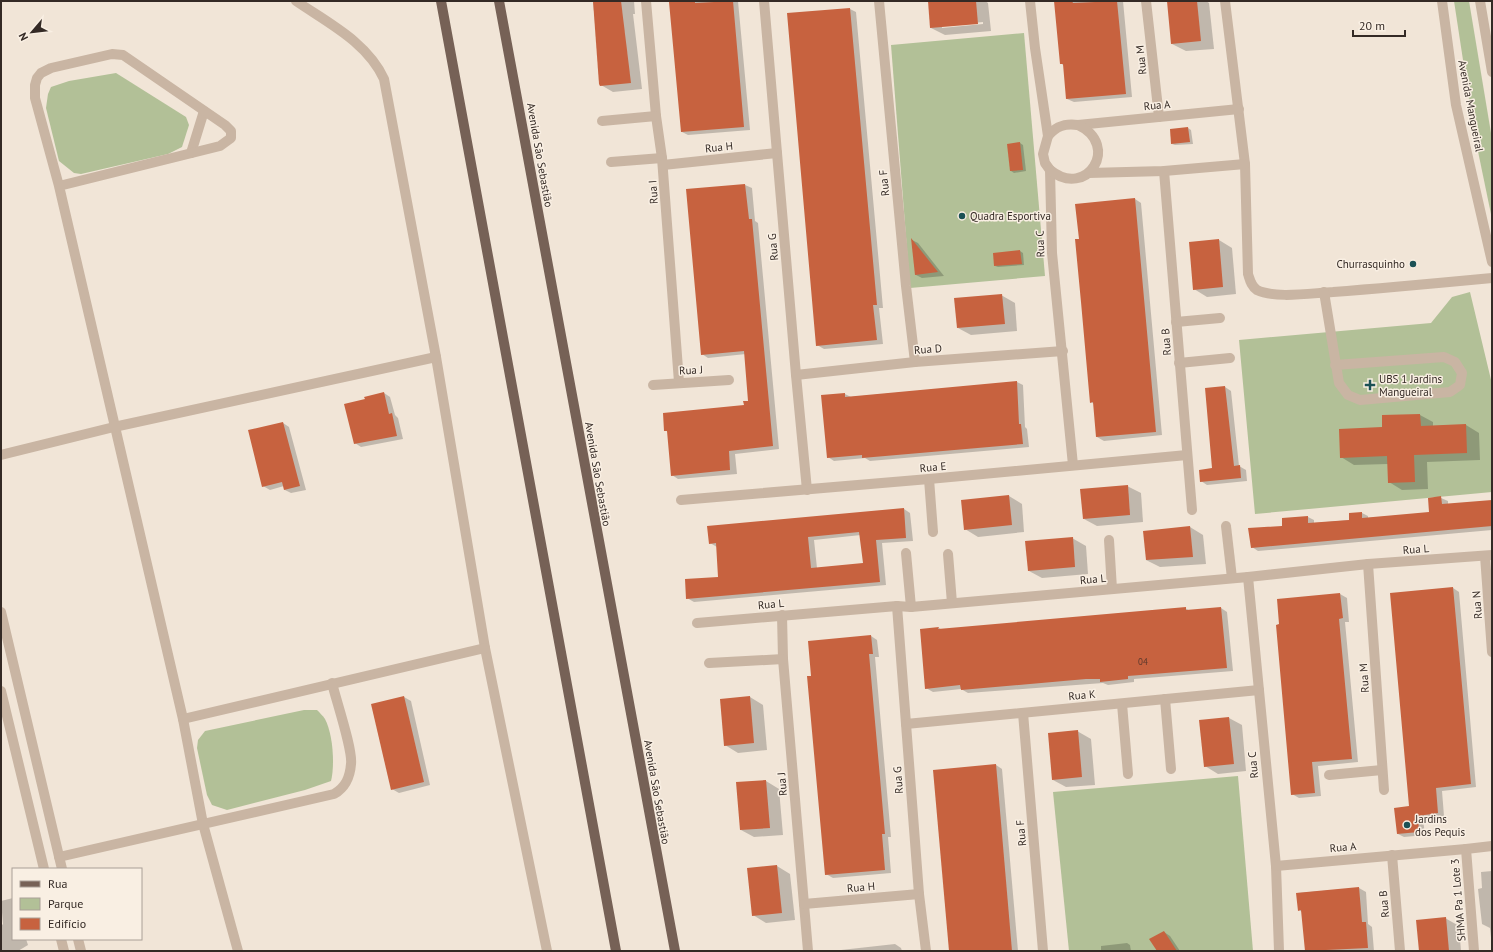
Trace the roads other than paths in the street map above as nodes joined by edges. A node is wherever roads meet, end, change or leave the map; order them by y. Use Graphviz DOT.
graph roads {
  1 [pos="296,1"];
  2 [pos="434,1"];
  3 [pos="441,1"];
  4 [pos="499,1"];
  5 [pos="646,1"];
  6 [pos="764,1"];
  7 [pos="879,1"];
  8 [pos="1030,1"];
  9 [pos="1146,1"];
  10 [pos="1225,1"];
  11 [pos="1442,1"];
  12 [pos="1480,1"];
  13 [pos="444,13"];
  14 [pos="1492,72"];
  15 [pos="1239,109"];
  16 [pos="204,111"];
  17 [pos="656,116"];
  18 [pos="1159,117"];
  19 [pos="602,121"];
  20 [pos="1078,125"];
  21 [pos="1048,136"];
  22 [pos="191,153"];
  23 [pos="777,153"];
  24 [pos="612,162"];
  25 [pos="662,162"];
  26 [pos="1245,164"];
  27 [pos="1050,170"];
  28 [pos="1164,172"];
  29 [pos="1089,173"];
  30 [pos="59,186"];
  31 [pos="1492,262"];
  32 [pos="1492,278"];
  33 [pos="1324,292"];
  34 [pos="1220,318"];
  35 [pos="1176,322"];
  36 [pos="1063,352"];
  37 [pos="436,357"];
  38 [pos="1230,358"];
  39 [pos="915,362"];
  40 [pos="1179,363"];
  41 [pos="1335,365"];
  42 [pos="796,375"];
  43 [pos="729,380"];
  44 [pos="679,382"];
  45 [pos="654,385"];
  46 [pos="114,427"];
  47 [pos="1,455"];
  48 [pos="1187,455"];
  49 [pos="1074,465"];
  50 [pos="929,479"];
  51 [pos="807,490"];
  52 [pos="681,500"];
  53 [pos="1192,510"];
  54 [pos="1226,526"];
  55 [pos="933,532"];
  56 [pos="1109,540"];
  57 [pos="906,554"];
  58 [pos="948,554"];
  59 [pos="1489,555"];
  60 [pos="1368,564"];
  61 [pos="1248,577"];
  62 [pos="1232,578"];
  63 [pos="1112,589"];
  64 [pos="952,603"];
  65 [pos="897,606"];
  66 [pos="910,607"];
  67 [pos="1,612"];
  68 [pos="782,615"];
  69 [pos="696,623"];
  70 [pos="484,648"];
  71 [pos="1492,652"];
  72 [pos="783,659"];
  73 [pos="709,662"];
  74 [pos="332,683"];
  75 [pos="1259,690"];
  76 [pos="1,691"];
  77 [pos="1165,699"];
  78 [pos="1122,704"];
  79 [pos="1023,713"];
  80 [pos="183,719"];
  81 [pos="906,724"];
  82 [pos="1171,768"];
  83 [pos="1382,770"];
  84 [pos="1128,774"];
  85 [pos="1329,775"];
  86 [pos="1384,790"];
  87 [pos="203,824"];
  88 [pos="1492,846"];
  89 [pos="1466,849"];
  90 [pos="1392,855"];
  91 [pos="59,857"];
  92 [pos="1276,866"];
  93 [pos="44,868"];
  94 [pos="62,868"];
  95 [pos="919,894"];
  96 [pos="804,904"];
  97 [pos="61,940"];
  98 [pos="78,940"];
  99 [pos="64,951"];
  100 [pos="81,951"];
  101 [pos="238,951"];
  102 [pos="547,951"];
  103 [pos="616,951"];
  104 [pos="675,951"];
  105 [pos="808,951"];
  106 [pos="926,951"];
  107 [pos="1043,951"];
  108 [pos="1279,951"];
  109 [pos="1400,951"];
  110 [pos="1474,951"];
  1 -- 37 [label="street"];
  2 -- 13 [label="main road"];
  3 -- 13 [label="main road"];
  4 -- 104 [label="main road, Avenida São Sebastião"];
  5 -- 17 [label="street, Rua I"];
  6 -- 23 [label="street, Rua G"];
  7 -- 39 [label="street, Rua F"];
  8 -- 21 [label="street, Rua C"];
  9 -- 18 [label="street, Rua M"];
  10 -- 15 [label="street"];
  11 -- 31 [label="street, Avenida Mangueiral"];
  12 -- 14 [label="street"];
  13 -- 103 [label="main road"];
  15 -- 18 [label="street, Rua A"];
  15 -- 26 [label="street"];
  16 -- 22 [label="street"];
  16 -- 22 [label="street"];
  16 -- 30 [label="street"];
  17 -- 19 [label="street"];
  17 -- 25 [label="street, Rua I"];
  18 -- 20 [label="street, Rua A"];
  20 -- 21 [label="street, Rua A"];
  20 -- 29 [label="street"];
  21 -- 27 [label="street, Rua C"];
  22 -- 30 [label="street"];
  23 -- 25 [label="street, Rua H"];
  23 -- 42 [label="street, Rua G"];
  24 -- 25 [label="street, Rua H"];
  25 -- 44 [label="street, Rua I"];
  26 -- 28 [label="street"];
  26 -- 33 [label="street"];
  27 -- 29 [label="street"];
  27 -- 36 [label="street, Rua C"];
  28 -- 29 [label="street"];
  28 -- 35 [label="street, Rua B"];
  30 -- 46 [label="street"];
  32 -- 33 [label="street"];
  33 -- 41 [label="street"];
  34 -- 35 [label="street"];
  35 -- 40 [label="street, Rua B"];
  36 -- 39 [label="street, Rua D"];
  36 -- 49 [label="street, Rua C"];
  37 -- 46 [label="street"];
  37 -- 70 [label="street"];
  38 -- 40 [label="street"];
  39 -- 42 [label="street, Rua D"];
  40 -- 48 [label="street, Rua B"];
  41 -- 41 [label="street"];
  42 -- 51 [label="street, Rua G"];
  43 -- 44 [label="street, Rua J"];
  44 -- 45 [label="street, Rua J"];
  46 -- 47 [label="street"];
  46 -- 80 [label="street"];
  48 -- 49 [label="street, Rua E"];
  48 -- 53 [label="street, Rua B"];
  49 -- 50 [label="street, Rua E"];
  50 -- 51 [label="street, Rua E"];
  50 -- 55 [label="street"];
  51 -- 52 [label="street, Rua E"];
  54 -- 62 [label="street"];
  56 -- 63 [label="street"];
  57 -- 66 [label="street"];
  58 -- 64 [label="street"];
  59 -- 60 [label="street, Rua L"];
  59 -- 71 [label="street, Rua N"];
  60 -- 61 [label="street, Rua L"];
  60 -- 83 [label="street, Rua M"];
  61 -- 62 [label="street, Rua L"];
  61 -- 75 [label="street, Rua C"];
  62 -- 63 [label="street, Rua L"];
  63 -- 64 [label="street, Rua L"];
  64 -- 66 [label="street, Rua L"];
  65 -- 66 [label="street, Rua L"];
  65 -- 68 [label="street, Rua L"];
  65 -- 81 [label="street, Rua G"];
  67 -- 91 [label="street"];
  68 -- 69 [label="street, Rua L"];
  68 -- 72 [label="street, Rua J"];
  70 -- 74 [label="street"];
  70 -- 102 [label="street"];
  72 -- 73 [label="street"];
  72 -- 96 [label="street, Rua J"];
  74 -- 80 [label="street"];
  74 -- 87 [label="street"];
  75 -- 77 [label="street, Rua K"];
  75 -- 92 [label="street, Rua C"];
  76 -- 93 [label="street"];
  77 -- 78 [label="street, Rua K"];
  77 -- 82 [label="street"];
  78 -- 79 [label="street, Rua K"];
  78 -- 84 [label="street"];
  79 -- 81 [label="street, Rua K"];
  79 -- 107 [label="street, Rua F"];
  80 -- 87 [label="street"];
  81 -- 95 [label="street, Rua G"];
  83 -- 85 [label="street"];
  83 -- 86 [label="street, Rua M"];
  87 -- 91 [label="street"];
  87 -- 101 [label="street"];
  88 -- 89 [label="street, SHMA Pa 1 Lote 3"];
  89 -- 90 [label="street, Rua A"];
  89 -- 110 [label="street, SHMA Pa 1 Lote 3"];
  90 -- 92 [label="street, Rua A"];
  90 -- 109 [label="street, Rua B"];
  91 -- 94 [label="street"];
  92 -- 108 [label="street, Rua C"];
  95 -- 96 [label="street, Rua H"];
  95 -- 106 [label="street, Rua G"];
  96 -- 105 [label="street, Rua J"];
  97 -- 99 [label="street"];
  98 -- 100 [label="street"];
}
